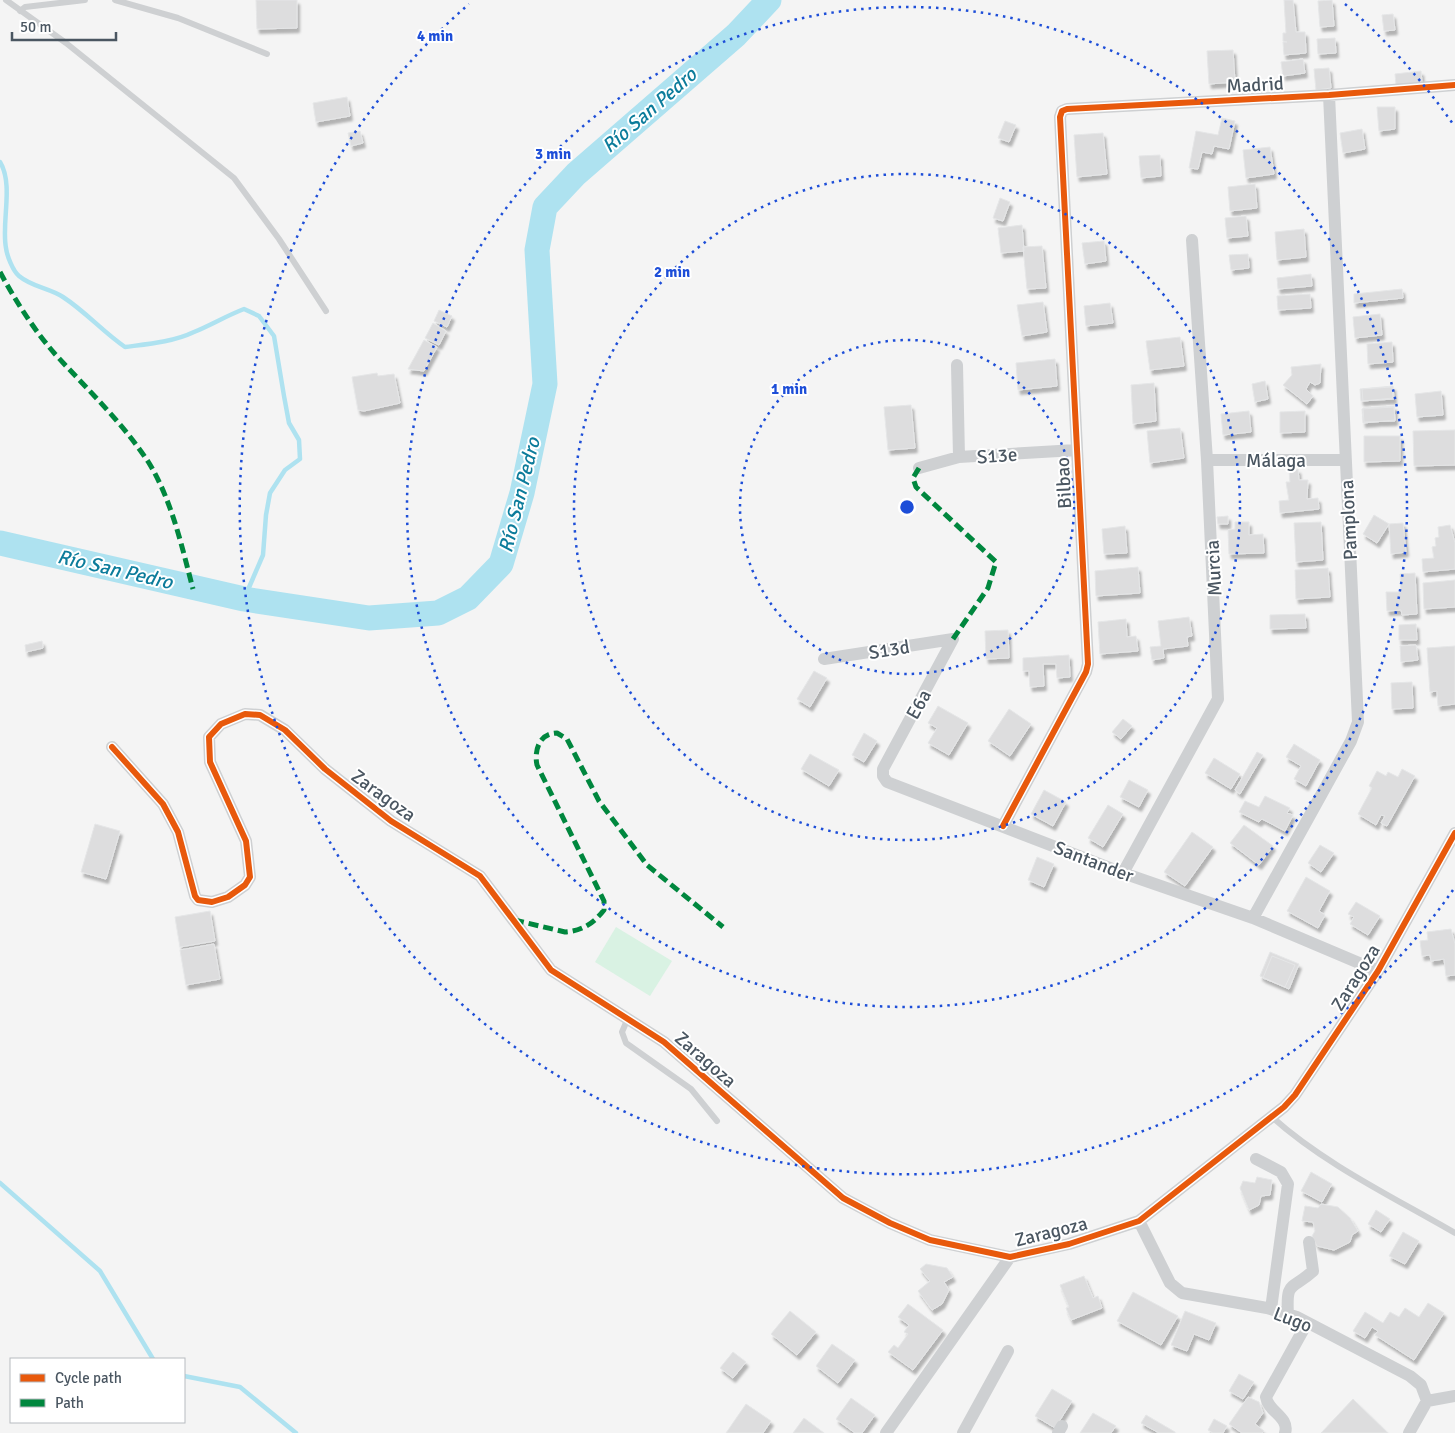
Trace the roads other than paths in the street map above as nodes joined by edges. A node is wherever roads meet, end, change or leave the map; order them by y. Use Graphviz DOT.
graph roads {
  1 [pos="6,0"];
  2 [pos="85,0"];
  3 [pos="115,0"];
  4 [pos="20,11"];
  5 [pos="267,54"];
  6 [pos="1455,85"];
  7 [pos="1329,95"];
  8 [pos="1060,117"];
  9 [pos="1192,240"];
  10 [pos="326,310"];
  11 [pos="957,365"];
  12 [pos="1076,450"];
  13 [pos="959,457"];
  14 [pos="1207,460"];
  15 [pos="1345,460"];
  16 [pos="919,468"];
  17 [pos="953,639"];
  18 [pos="824,659"];
  19 [pos="112,747"];
  20 [pos="883,769"];
  21 [pos="1003,826"];
  22 [pos="1455,833"];
  23 [pos="1123,872"];
  24 [pos="1253,918"];
  25 [pos="1378,971"];
  26 [pos="628,1018"];
  27 [pos="1272,1117"];
  28 [pos="717,1121"];
  29 [pos="1256,1159"];
  30 [pos="1139,1221"];
  31 [pos="1455,1233"];
  32 [pos="1309,1242"];
  33 [pos="1010,1257"];
  34 [pos="1271,1309"];
  35 [pos="1288,1315"];
  36 [pos="1307,1322"];
  37 [pos="1008,1351"];
  38 [pos="1455,1396"];
  39 [pos="1427,1401"];
  40 [pos="886,1433"];
  41 [pos="963,1433"];
  42 [pos="1285,1433"];
  43 [pos="1408,1433"];
  1 -- 4 [label="lane"];
  2 -- 4 [label="lane"];
  3 -- 5 [label="lane"];
  4 -- 10 [label="lane"];
  6 -- 7 [label="street, Madrid"];
  7 -- 8 [label="street, Madrid"];
  7 -- 15 [label="street, Pamplona"];
  8 -- 12 [label="street, Bilbao"];
  9 -- 14 [label="street, Murcia"];
  11 -- 13 [label="street"];
  12 -- 13 [label="street, S13e"];
  12 -- 21 [label="street, Bilbao"];
  13 -- 16 [label="street, S13e"];
  14 -- 15 [label="street, Málaga"];
  14 -- 23 [label="street, Murcia"];
  15 -- 24 [label="street, Pamplona"];
  17 -- 18 [label="street, S13d"];
  17 -- 20 [label="street, E6a"];
  19 -- 26 [label="street, Zaragoza"];
  20 -- 21 [label="street, Santander"];
  21 -- 23 [label="street, Santander"];
  22 -- 25 [label="street, Zaragoza"];
  23 -- 24 [label="street, Santander"];
  24 -- 25 [label="street, Santander"];
  25 -- 27 [label="street, Zaragoza"];
  26 -- 28 [label="lane"];
  26 -- 33 [label="street, Zaragoza"];
  27 -- 30 [label="street, Zaragoza"];
  27 -- 31 [label="lane"];
  29 -- 34 [label="street"];
  30 -- 33 [label="street, Zaragoza"];
  30 -- 34 [label="street, Lugo"];
  32 -- 35 [label="street"];
  33 -- 40 [label="street"];
  34 -- 35 [label="street, Lugo"];
  35 -- 36 [label="street, Lugo"];
  36 -- 39 [label="street, Lugo"];
  36 -- 42 [label="street"];
  37 -- 41 [label="street"];
  38 -- 39 [label="street"];
  39 -- 43 [label="street"];
}
